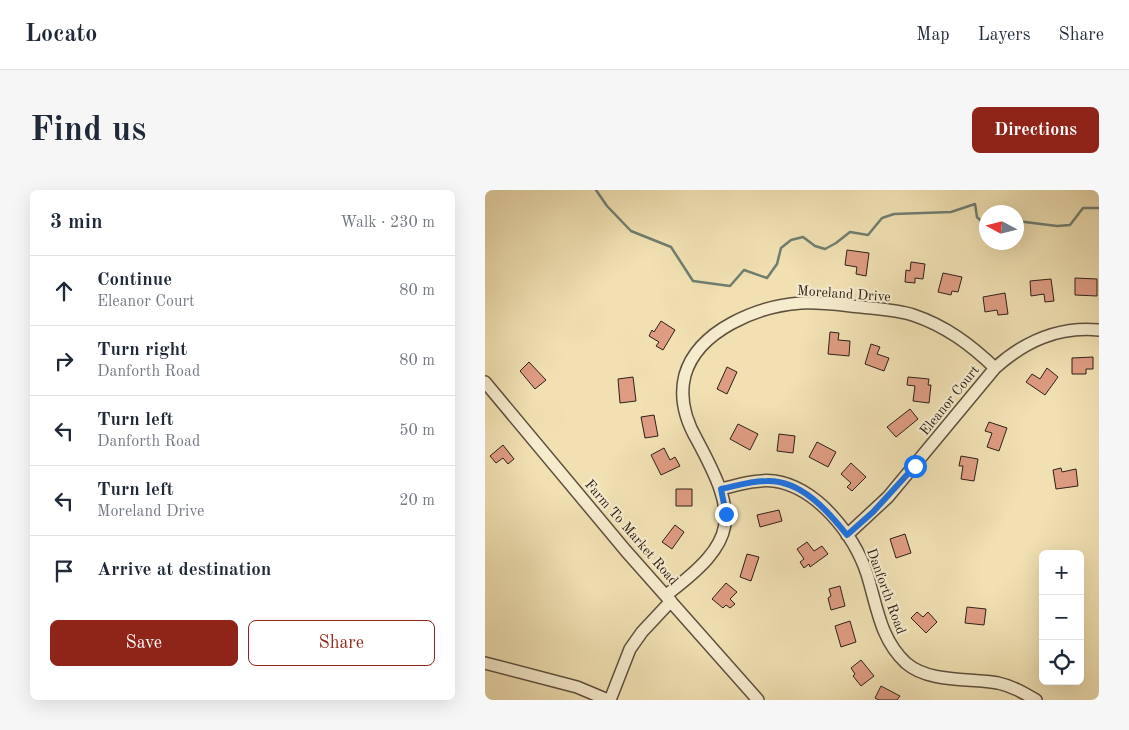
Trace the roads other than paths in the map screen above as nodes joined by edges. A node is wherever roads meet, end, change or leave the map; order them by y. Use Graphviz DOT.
graph roads {
  1 [pos="1099,330"];
  2 [pos="995,368"];
  3 [pos="485,382"];
  4 [pos="721,489"];
  5 [pos="847,535"];
  6 [pos="668,598"];
  7 [pos="485,663"];
  8 [pos="609,700"];
  9 [pos="758,700"];
  10 [pos="1036,700"];
  1 -- 2 [label="street, Eleanor Court"];
  2 -- 4 [label="street, Moreland Drive"];
  2 -- 5 [label="street, Eleanor Court"];
  3 -- 6 [label="street, Farm To Market Road"];
  4 -- 5 [label="street, Danforth Road"];
  4 -- 6 [label="street, Moreland Drive"];
  5 -- 10 [label="street, Danforth Road"];
  6 -- 8 [label="street, Moreland Drive"];
  6 -- 9 [label="street, Farm To Market Road"];
  7 -- 8 [label="street"];
}
